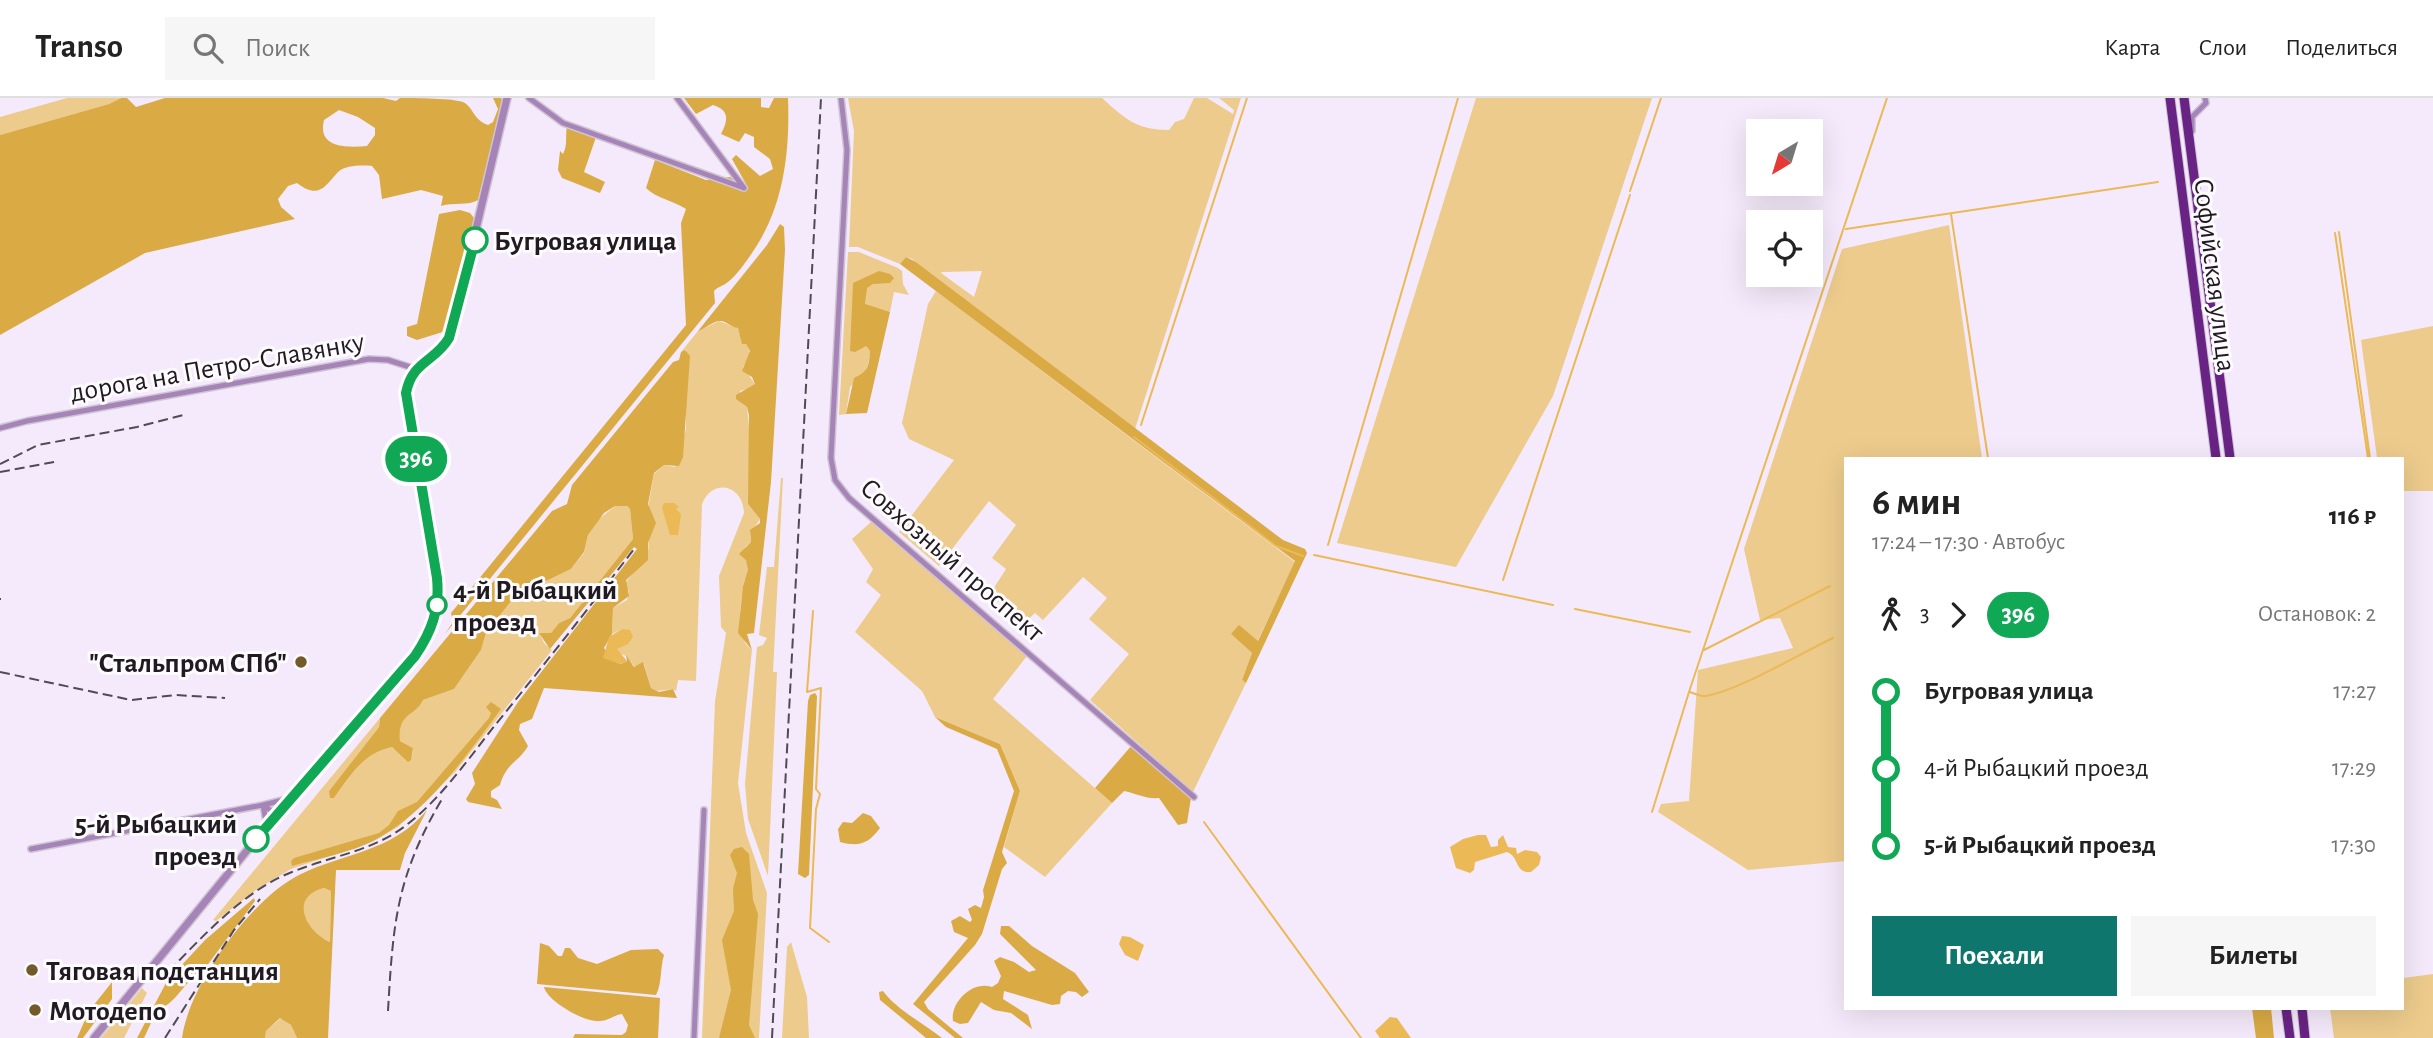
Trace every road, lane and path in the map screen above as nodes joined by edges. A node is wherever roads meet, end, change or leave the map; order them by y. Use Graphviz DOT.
graph roads {
  1 [pos="507,98"];
  2 [pos="529,98"];
  3 [pos="677,98"];
  4 [pos="841,98"];
  5 [pos="2170,98"];
  6 [pos="2184,98"];
  7 [pos="2205,98"];
  8 [pos="2191,156"];
  9 [pos="415,369"];
  10 [pos="0,428"];
  11 [pos="2216,457"];
  12 [pos="2230,457"];
  13 [pos="294,797"];
  14 [pos="1194,797"];
  15 [pos="263,805"];
  16 [pos="705,810"];
  17 [pos="277,815"];
  18 [pos="267,827"];
  19 [pos="31,849"];
  20 [pos="2286,1010"];
  21 [pos="2302,1010"];
  22 [pos="94,1038"];
  23 [pos="694,1038"];
  24 [pos="2290,1038"];
  25 [pos="2305,1038"];
  1 -- 9 [label="street"];
  2 -- 3 [label="street"];
  4 -- 14 [label="street, Совхозный проспект"];
  5 -- 11 [label="main road, Софийская улица"];
  6 -- 8 [label="main road, Софийская улица"];
  7 -- 8 [label="street"];
  8 -- 12 [label="main road, Софийская улица"];
  9 -- 10 [label="street, дорога на Петро-Славянку"];
  9 -- 13 [label="street"];
  13 -- 15 [label="street"];
  13 -- 17 [label="street"];
  15 -- 17 [label="street"];
  15 -- 18 [label="street"];
  15 -- 19 [label="street"];
  16 -- 23 [label="street"];
  17 -- 18 [label="street"];
  18 -- 22 [label="street"];
  20 -- 24 [label="main road"];
  21 -- 25 [label="main road"];
}
